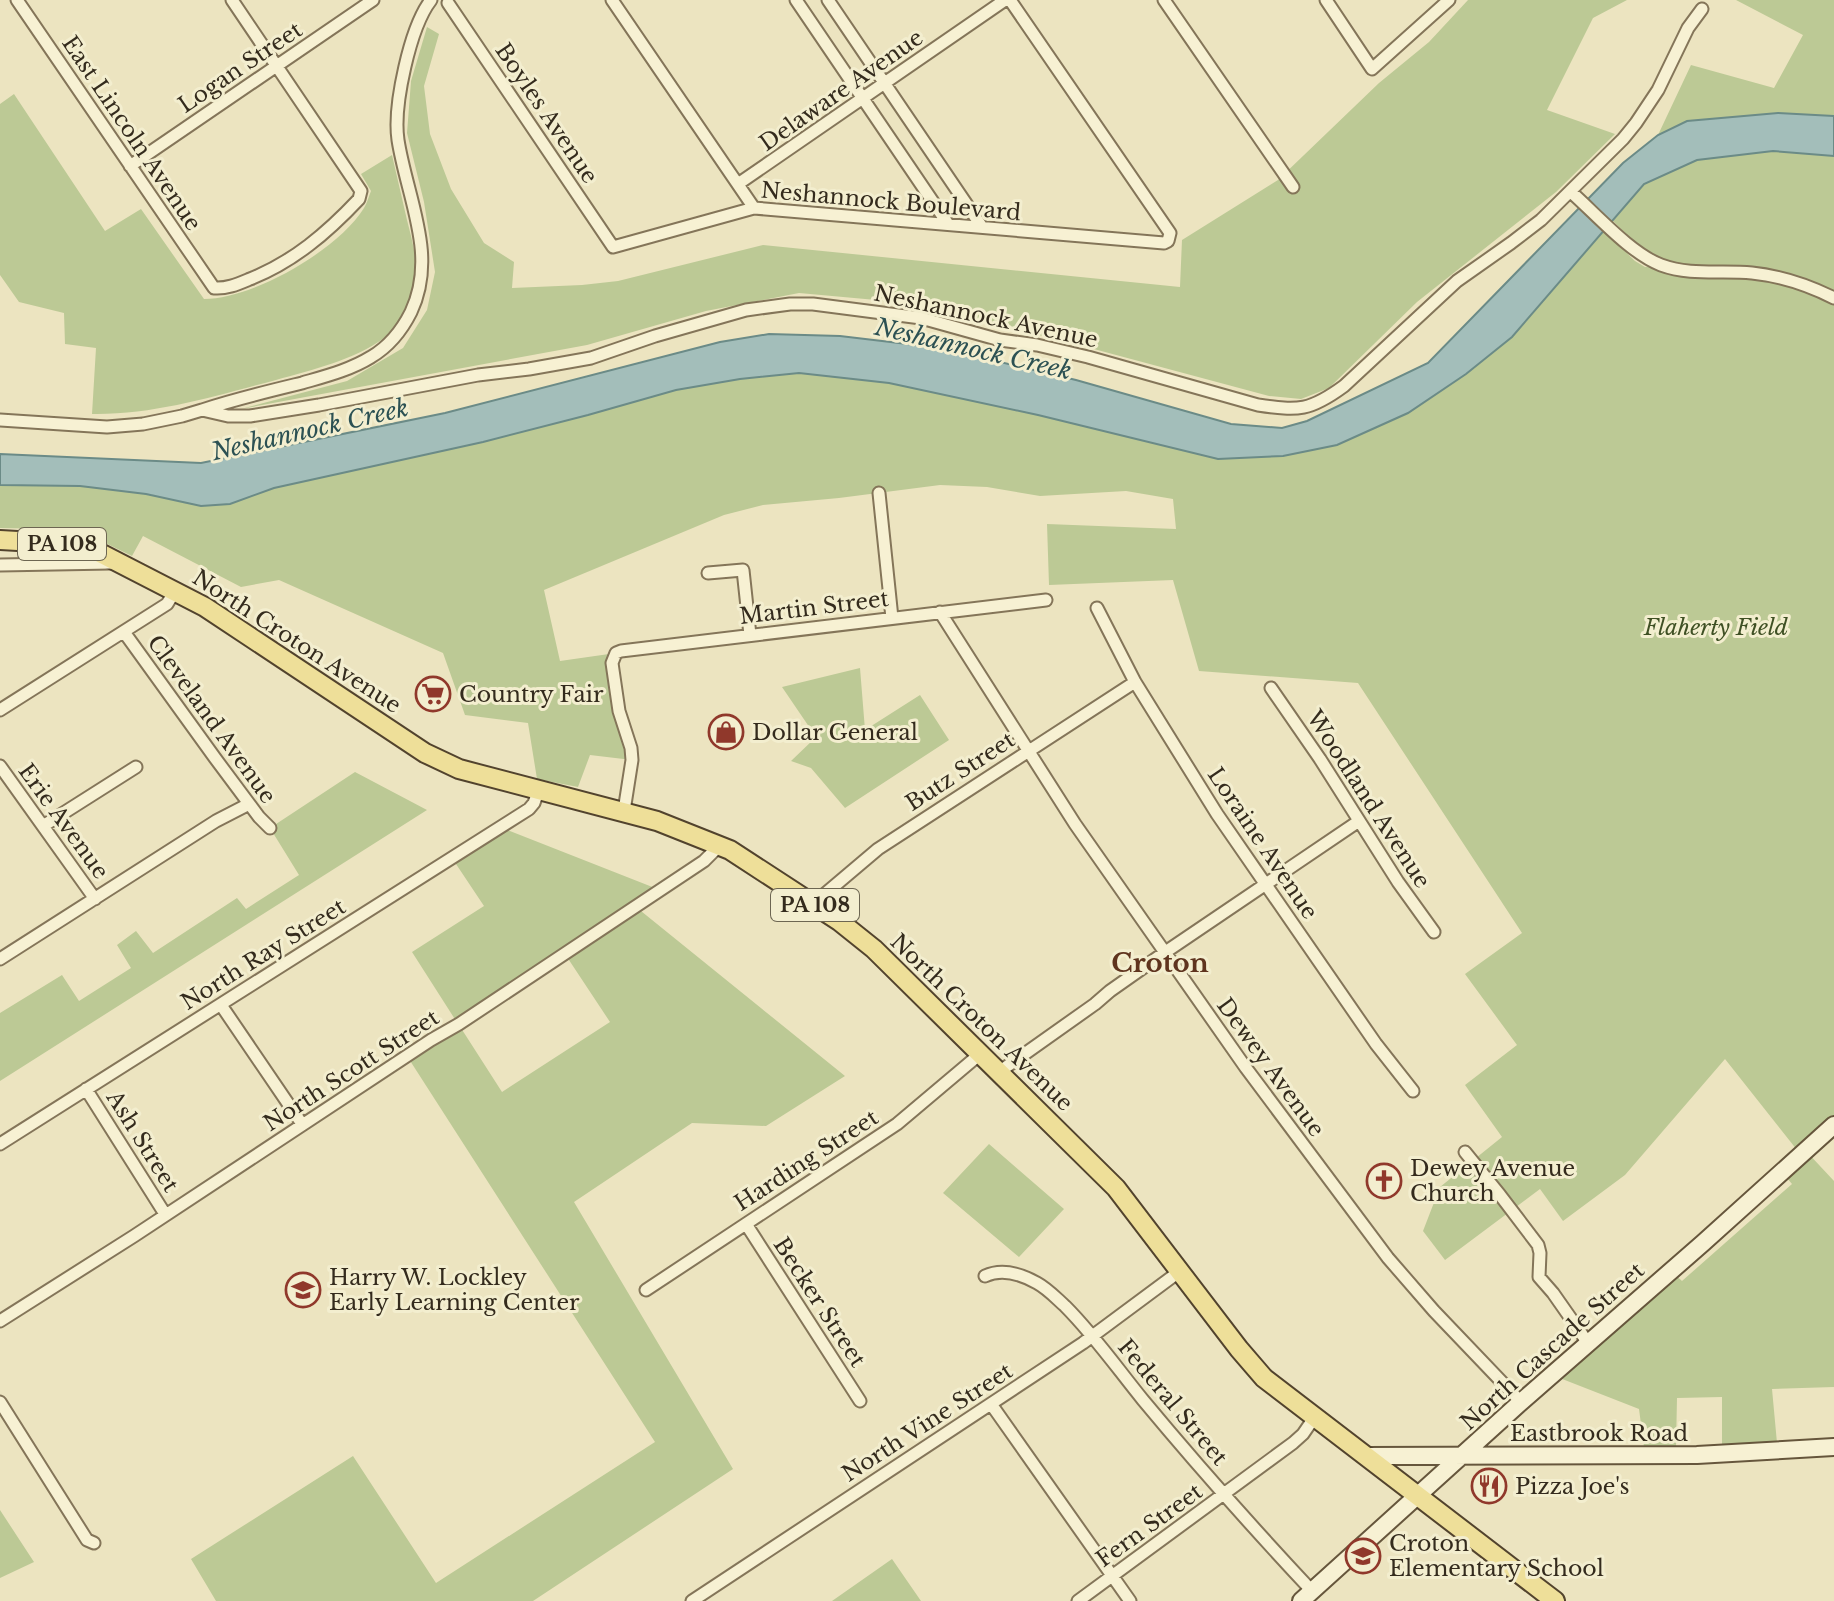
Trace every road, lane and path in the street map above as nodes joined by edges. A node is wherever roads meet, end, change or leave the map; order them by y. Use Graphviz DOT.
graph roads {
  1 [pos="17,0"];
  2 [pos="232,0"];
  3 [pos="373,0"];
  4 [pos="431,0"];
  5 [pos="612,0"];
  6 [pos="796,0"];
  7 [pos="828,0"];
  8 [pos="1008,0"];
  9 [pos="1164,0"];
  10 [pos="1326,0"];
  11 [pos="1449,0"];
  12 [pos="448,3"];
  13 [pos="1702,9"];
  14 [pos="277,66"];
  15 [pos="884,84"];
  16 [pos="864,98"];
  17 [pos="130,166"];
  18 [pos="738,184"];
  19 [pos="1293,187"];
  20 [pos="1573,194"];
  21 [pos="754,208"];
  22 [pos="948,224"];
  23 [pos="982,227"];
  24 [pos="613,247"];
  25 [pos="1834,298"];
  26 [pos="202,410"];
  27 [pos="0,420"];
  28 [pos="879,493"];
  29 [pos="0,540"];
  30 [pos="120,563"];
  31 [pos="0,565"];
  32 [pos="708,573"];
  33 [pos="175,591"];
  34 [pos="1046,600"];
  35 [pos="1097,608"];
  36 [pos="940,612"];
  37 [pos="892,618"];
  38 [pos="124,632"];
  39 [pos="750,635"];
  40 [pos="1135,682"];
  41 [pos="1271,688"];
  42 [pos="0,710"];
  43 [pos="1029,750"];
  44 [pos="0,766"];
  45 [pos="136,767"];
  46 [pos="539,789"];
  47 [pos="249,804"];
  48 [pos="624,811"];
  49 [pos="1359,821"];
  50 [pos="43,826"];
  51 [pos="270,828"];
  52 [pos="719,846"];
  53 [pos="1266,883"];
  54 [pos="95,899"];
  55 [pos="813,904"];
  56 [pos="1434,932"];
  57 [pos="1164,953"];
  58 [pos="2,954"];
  59 [pos="221,1005"];
  60 [pos="980,1054"];
  61 [pos="999,1072"];
  62 [pos="86,1089"];
  63 [pos="1413,1091"];
  64 [pos="302,1124"];
  65 [pos="1834,1125"];
  66 [pos="0,1144"];
  67 [pos="1465,1152"];
  68 [pos="165,1214"];
  69 [pos="746,1224"];
  70 [pos="1180,1271"];
  71 [pos="985,1276"];
  72 [pos="646,1290"];
  73 [pos="0,1321"];
  74 [pos="1093,1335"];
  75 [pos="1588,1343"];
  76 [pos="860,1401"];
  77 [pos="0,1402"];
  78 [pos="1521,1402"];
  79 [pos="991,1404"];
  80 [pos="1314,1418"];
  81 [pos="1834,1447"];
  82 [pos="1365,1456"];
  83 [pos="1462,1456"];
  84 [pos="1225,1494"];
  85 [pos="1418,1496"];
  86 [pos="94,1543"];
  87 [pos="1113,1576"];
  88 [pos="1306,1596"];
  89 [pos="1549,1599"];
  90 [pos="692,1601"];
  91 [pos="1078,1601"];
  92 [pos="1130,1601"];
  1 -- 17 [label="street, East Lincoln Avenue"];
  2 -- 14 [label="street"];
  3 -- 14 [label="street, Logan Street"];
  4 -- 26 [label="street"];
  5 -- 18 [label="street"];
  6 -- 16 [label="street"];
  7 -- 15 [label="street"];
  8 -- 15 [label="street, Delaware Avenue"];
  8 -- 23 [label="street, Neshannock Boulevard"];
  9 -- 19 [label="street"];
  10 -- 11 [label="street"];
  12 -- 24 [label="street, Boyles Avenue"];
  13 -- 20 [label="street, Neshannock Avenue"];
  14 -- 17 [label="street, Logan Street"];
  14 -- 17 [label="street, East Lincoln Avenue"];
  15 -- 16 [label="street, Delaware Avenue"];
  15 -- 23 [label="street"];
  16 -- 18 [label="street, Delaware Avenue"];
  16 -- 22 [label="street"];
  18 -- 21 [label="street"];
  20 -- 25 [label="street"];
  20 -- 26 [label="street, Neshannock Avenue"];
  21 -- 22 [label="street, Neshannock Boulevard"];
  21 -- 24 [label="street, Neshannock Boulevard"];
  22 -- 23 [label="street, Neshannock Boulevard"];
  26 -- 27 [label="street, Neshannock Avenue"];
  28 -- 37 [label="street"];
  29 -- 30 [label="main road, North Croton Avenue / PA 108"];
  30 -- 31 [label="street"];
  30 -- 33 [label="main road, North Croton Avenue / PA 108"];
  32 -- 39 [label="street"];
  33 -- 38 [label="street"];
  33 -- 46 [label="main road, North Croton Avenue / PA 108"];
  34 -- 36 [label="street, Martin Street"];
  35 -- 40 [label="street, Loraine Avenue"];
  36 -- 37 [label="street, Martin Street"];
  36 -- 43 [label="street, Dewey Avenue"];
  37 -- 39 [label="street, Martin Street"];
  38 -- 42 [label="street"];
  38 -- 47 [label="street, Cleveland Avenue"];
  39 -- 48 [label="street, Martin Street"];
  40 -- 43 [label="street, Butz Street"];
  40 -- 53 [label="street, Loraine Avenue"];
  41 -- 49 [label="street, Woodland Avenue"];
  43 -- 55 [label="street, Butz Street"];
  43 -- 57 [label="street, Dewey Avenue"];
  44 -- 50 [label="street, Erie Avenue"];
  45 -- 50 [label="street"];
  46 -- 48 [label="main road, North Croton Avenue / PA 108"];
  46 -- 59 [label="street, North Ray Street"];
  47 -- 51 [label="street, Cleveland Avenue"];
  47 -- 54 [label="street"];
  48 -- 52 [label="main road, North Croton Avenue / PA 108"];
  49 -- 53 [label="street"];
  49 -- 56 [label="street, Woodland Avenue"];
  50 -- 54 [label="street, Erie Avenue"];
  52 -- 55 [label="main road, North Croton Avenue / PA 108"];
  52 -- 64 [label="street, North Scott Street"];
  53 -- 57 [label="street"];
  53 -- 63 [label="street, Loraine Avenue"];
  54 -- 58 [label="street"];
  55 -- 60 [label="main road, North Croton Avenue / PA 108"];
  57 -- 61 [label="street"];
  57 -- 78 [label="street, Dewey Avenue"];
  59 -- 62 [label="street, North Ray Street"];
  59 -- 64 [label="street"];
  60 -- 61 [label="main road, North Croton Avenue / PA 108"];
  60 -- 69 [label="street, Harding Street"];
  61 -- 70 [label="main road, North Croton Avenue / PA 108"];
  62 -- 66 [label="street, North Ray Street"];
  62 -- 68 [label="street, Ash Street"];
  64 -- 68 [label="street, North Scott Street"];
  65 -- 75 [label="street, North Cascade Street"];
  67 -- 75 [label="street"];
  68 -- 73 [label="street, North Scott Street"];
  69 -- 72 [label="street, Harding Street"];
  69 -- 76 [label="street, Becker Street"];
  70 -- 74 [label="street, North Vine Street"];
  70 -- 80 [label="main road, North Croton Avenue / PA 108"];
  71 -- 74 [label="street, Federal Street"];
  74 -- 79 [label="street, North Vine Street"];
  74 -- 84 [label="street, Federal Street"];
  75 -- 78 [label="street, North Cascade Street"];
  77 -- 86 [label="street"];
  78 -- 83 [label="street, North Cascade Street"];
  79 -- 87 [label="street"];
  79 -- 90 [label="street, North Vine Street"];
  80 -- 82 [label="main road, North Croton Avenue / PA 108"];
  80 -- 84 [label="street, Fern Street"];
  81 -- 83 [label="street, Eastbrook Road"];
  82 -- 83 [label="street, Eastbrook Road"];
  82 -- 85 [label="main road, North Croton Avenue / PA 108"];
  83 -- 85 [label="street, North Cascade Street"];
  84 -- 87 [label="street, Fern Street"];
  84 -- 88 [label="street, Federal Street"];
  85 -- 88 [label="street, North Cascade Street"];
  85 -- 89 [label="main road, North Croton Avenue / PA 108"];
  87 -- 91 [label="street, Fern Street"];
  87 -- 92 [label="street"];
}
